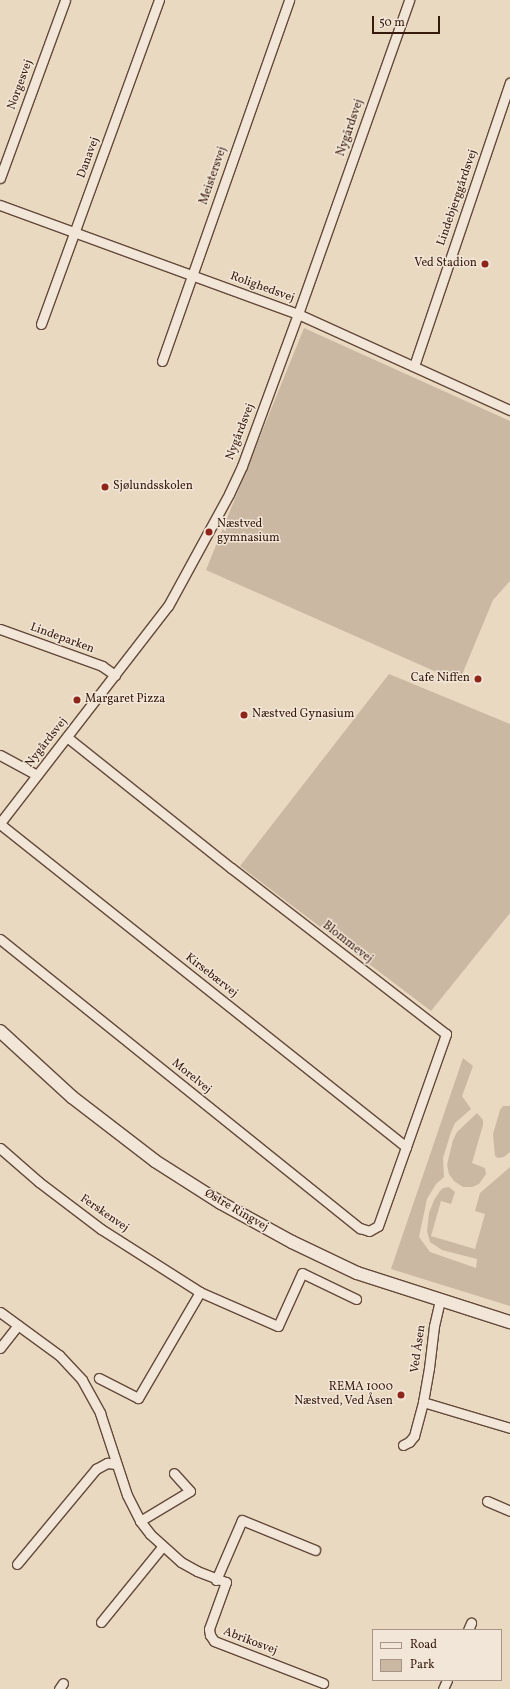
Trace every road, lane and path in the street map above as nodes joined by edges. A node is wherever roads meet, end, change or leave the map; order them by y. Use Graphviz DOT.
graph roads {
  1 [pos="65,0"];
  2 [pos="159,0"];
  3 [pos="289,0"];
  4 [pos="409,0"];
  5 [pos="510,83"];
  6 [pos="0,178"];
  7 [pos="0,204"];
  8 [pos="75,232"];
  9 [pos="192,275"];
  10 [pos="298,314"];
  11 [pos="41,324"];
  12 [pos="162,361"];
  13 [pos="414,366"];
  14 [pos="510,410"];
  15 [pos="0,629"];
  16 [pos="115,675"];
  17 [pos="67,737"];
  18 [pos="0,755"];
  19 [pos="37,775"];
  20 [pos="0,823"];
  21 [pos="0,939"];
  22 [pos="0,1031"];
  23 [pos="406,1146"];
  24 [pos="0,1148"];
  25 [pos="369,1230"];
  26 [pos="200,1292"];
  27 [pos="356,1299"];
  28 [pos="440,1299"];
  29 [pos="0,1312"];
  30 [pos="510,1322"];
  31 [pos="18,1325"];
  32 [pos="0,1348"];
  33 [pos="99,1378"];
  34 [pos="423,1402"];
  35 [pos="510,1428"];
  36 [pos="403,1445"];
  37 [pos="116,1464"];
  38 [pos="174,1472"];
  39 [pos="487,1501"];
  40 [pos="510,1511"];
  41 [pos="140,1520"];
  42 [pos="162,1547"];
  43 [pos="315,1550"];
  44 [pos="17,1564"];
  45 [pos="216,1580"];
  46 [pos="101,1622"];
  47 [pos="323,1683"];
  1 -- 6 [label="street, Norgesvej"];
  2 -- 8 [label="street, Danavej"];
  3 -- 9 [label="street, Meistersvej"];
  4 -- 10 [label="street, Nygårdsvej"];
  5 -- 13 [label="street, Lindebjerggårdsvej"];
  7 -- 8 [label="street, Rolighedsvej"];
  8 -- 9 [label="street, Rolighedsvej"];
  8 -- 11 [label="street, Danavej"];
  9 -- 10 [label="street, Rolighedsvej"];
  9 -- 12 [label="street, Meistersvej"];
  10 -- 13 [label="street, Rolighedsvej"];
  10 -- 16 [label="street, Nygårdsvej"];
  13 -- 14 [label="street, Rolighedsvej"];
  15 -- 16 [label="street, Lindeparken"];
  16 -- 17 [label="street, Nygårdsvej"];
  17 -- 19 [label="street, Nygårdsvej"];
  17 -- 23 [label="street, Blommevej"];
  18 -- 19 [label="street"];
  19 -- 20 [label="street, Nygårdsvej"];
  20 -- 23 [label="street, Kirsebærvej"];
  21 -- 25 [label="street, Morelvej"];
  22 -- 28 [label="street, Østre Ringvej"];
  23 -- 25 [label="street, Blommevej"];
  24 -- 26 [label="street, Ferskenvej"];
  26 -- 27 [label="street, Ferskenvej"];
  26 -- 33 [label="street"];
  28 -- 30 [label="street, Østre Ringvej"];
  28 -- 34 [label="street, Ved Åsen"];
  29 -- 31 [label="street"];
  31 -- 32 [label="street"];
  31 -- 37 [label="street"];
  34 -- 35 [label="street"];
  34 -- 36 [label="street, Ved Åsen"];
  37 -- 41 [label="street"];
  37 -- 44 [label="street"];
  38 -- 41 [label="street"];
  39 -- 40 [label="street"];
  41 -- 42 [label="street"];
  42 -- 45 [label="street"];
  42 -- 46 [label="street"];
  43 -- 45 [label="street"];
  45 -- 47 [label="street, Abrikosvej"];
}
